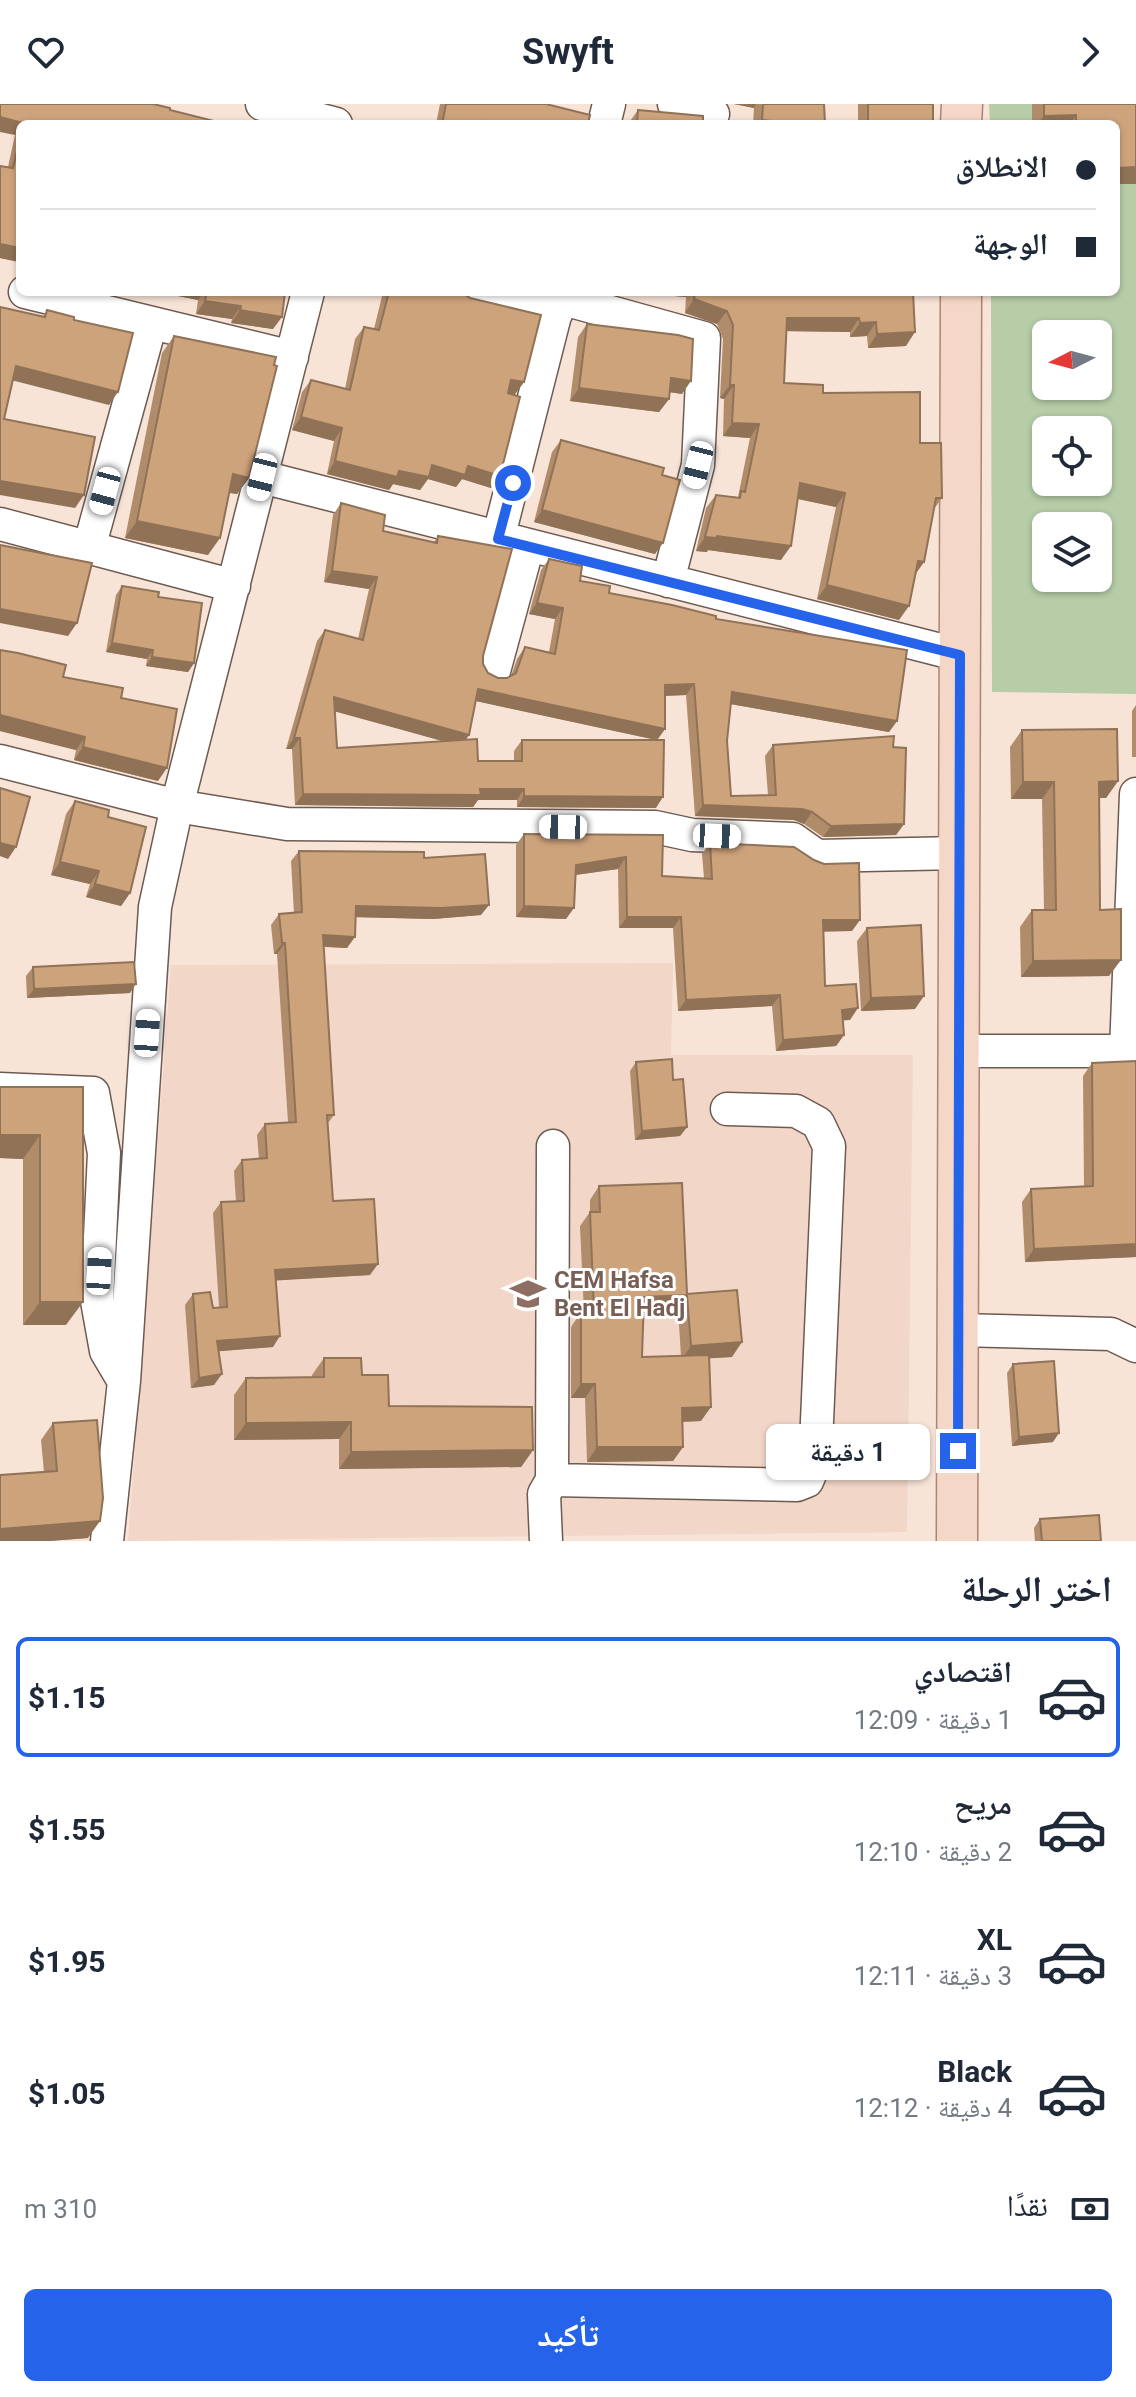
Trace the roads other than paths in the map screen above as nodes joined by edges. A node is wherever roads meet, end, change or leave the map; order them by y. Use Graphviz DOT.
graph roads {
  1 [pos="262,104"];
  2 [pos="674,104"];
  3 [pos="713,114"];
  4 [pos="321,120"];
  5 [pos="42,296"];
  6 [pos="307,296"];
  7 [pos="508,296"];
  8 [pos="961,296"];
  9 [pos="559,301"];
  10 [pos="151,323"];
  11 [pos="292,357"];
  12 [pos="262,477"];
  13 [pos="0,524"];
  14 [pos="513,542"];
  15 [pos="89,548"];
  16 [pos="668,581"];
  17 [pos="234,586"];
  18 [pos="960,655"];
  19 [pos="494,671"];
  20 [pos="0,761"];
  21 [pos="1136,794"];
  22 [pos="177,806"];
  23 [pos="959,853"];
  24 [pos="959,1051"];
  25 [pos="1131,1051"];
  26 [pos="0,1089"];
  27 [pos="727,1109"];
  28 [pos="553,1146"];
  29 [pos="958,1330"];
  30 [pos="1136,1346"];
  31 [pos="124,1381"];
  32 [pos="552,1480"];
  33 [pos="107,1541"];
  34 [pos="546,1541"];
  35 [pos="957,1541"];
  1 -- 4 [label="street"];
  2 -- 3 [label="street"];
  5 -- 10 [label="street"];
  6 -- 11 [label="street"];
  7 -- 9 [label="street"];
  8 -- 18 [label="main road"];
  9 -- 14 [label="street"];
  9 -- 16 [label="street"];
  10 -- 11 [label="street"];
  10 -- 15 [label="street"];
  11 -- 12 [label="street"];
  12 -- 14 [label="street"];
  12 -- 17 [label="street"];
  13 -- 15 [label="street"];
  14 -- 16 [label="street"];
  14 -- 19 [label="street"];
  15 -- 17 [label="street"];
  16 -- 18 [label="street"];
  17 -- 22 [label="street"];
  18 -- 23 [label="main road"];
  20 -- 22 [label="street"];
  21 -- 25 [label="street"];
  22 -- 23 [label="street"];
  22 -- 31 [label="street"];
  23 -- 24 [label="main road"];
  24 -- 25 [label="street"];
  24 -- 29 [label="main road"];
  26 -- 31 [label="street"];
  27 -- 32 [label="street"];
  28 -- 32 [label="street"];
  29 -- 30 [label="street"];
  29 -- 35 [label="main road"];
  31 -- 33 [label="street"];
  32 -- 34 [label="street"];
}
